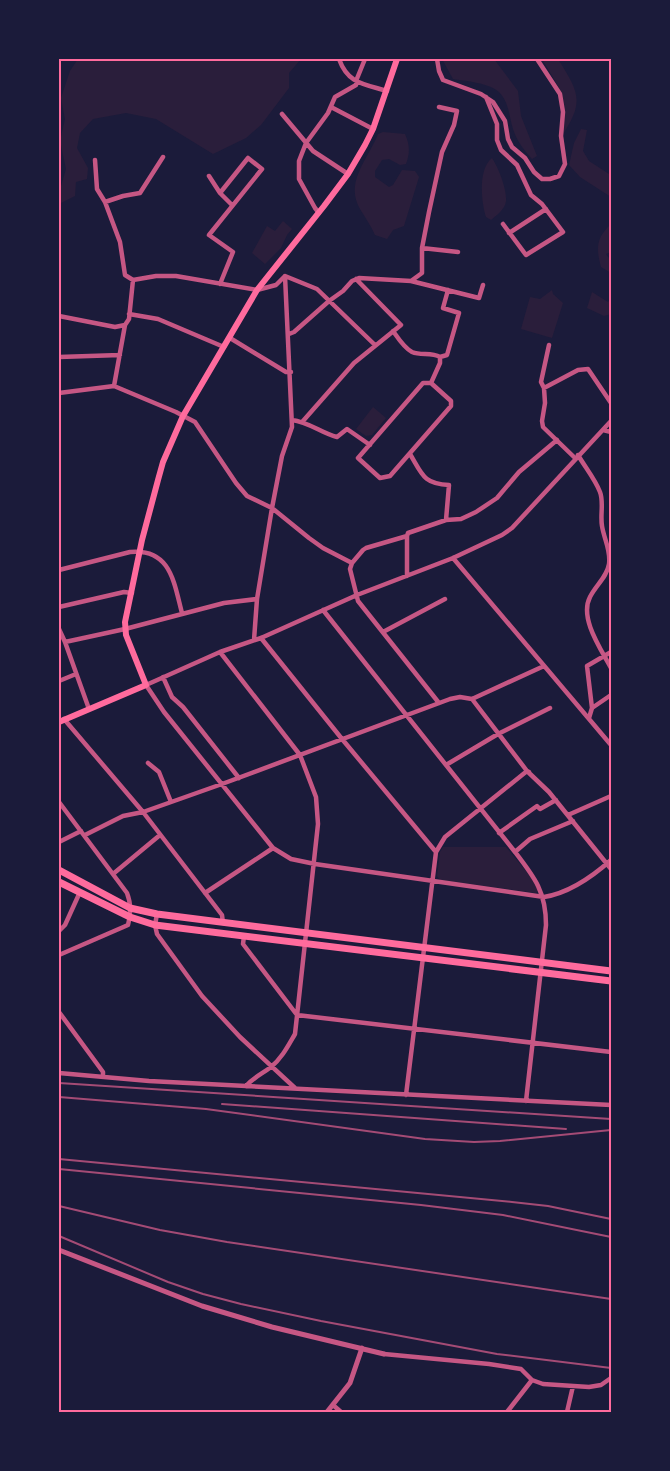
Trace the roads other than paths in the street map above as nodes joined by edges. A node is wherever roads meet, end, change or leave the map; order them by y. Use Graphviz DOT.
graph roads {
  1 [pos="339,59"];
  2 [pos="365,59"];
  3 [pos="397,59"];
  4 [pos="437,59"];
  5 [pos="537,59"];
  6 [pos="356,81"];
  7 [pos="387,91"];
  8 [pos="486,97"];
  9 [pos="330,106"];
  10 [pos="440,107"];
  11 [pos="282,114"];
  12 [pos="374,129"];
  13 [pos="306,143"];
  14 [pos="163,157"];
  15 [pos="94,160"];
  16 [pos="348,174"];
  17 [pos="209,176"];
  18 [pos="220,193"];
  19 [pos="105,202"];
  20 [pos="232,205"];
  21 [pos="546,209"];
  22 [pos="319,213"];
  23 [pos="502,224"];
  24 [pos="509,233"];
  25 [pos="422,248"];
  26 [pos="458,252"];
  27 [pos="285,276"];
  28 [pos="356,279"];
  29 [pos="133,280"];
  30 [pos="411,281"];
  31 [pos="220,284"];
  32 [pos="484,285"];
  33 [pos="257,290"];
  34 [pos="448,290"];
  35 [pos="329,301"];
  36 [pos="129,314"];
  37 [pos="59,316"];
  38 [pos="125,324"];
  39 [pos="393,331"];
  40 [pos="289,334"];
  41 [pos="230,338"];
  42 [pos="375,345"];
  43 [pos="549,345"];
  44 [pos="225,347"];
  45 [pos="120,355"];
  46 [pos="59,357"];
  47 [pos="440,357"];
  48 [pos="290,372"];
  49 [pos="431,383"];
  50 [pos="114,386"];
  51 [pos="544,388"];
  52 [pos="59,393"];
  53 [pos="611,403"];
  54 [pos="183,416"];
  55 [pos="292,420"];
  56 [pos="611,421"];
  57 [pos="303,422"];
  58 [pos="603,430"];
  59 [pos="611,432"];
  60 [pos="557,440"];
  61 [pos="370,445"];
  62 [pos="410,454"];
  63 [pos="577,457"];
  64 [pos="272,508"];
  65 [pos="446,520"];
  66 [pos="407,536"];
  67 [pos="140,551"];
  68 [pos="453,558"];
  69 [pos="352,562"];
  70 [pos="59,570"];
  71 [pos="407,576"];
  72 [pos="132,593"];
  73 [pos="357,596"];
  74 [pos="257,599"];
  75 [pos="445,599"];
  76 [pos="59,607"];
  77 [pos="323,610"];
  78 [pos="182,613"];
  79 [pos="59,629"];
  80 [pos="125,629"];
  81 [pos="383,632"];
  82 [pos="60,638"];
  83 [pos="261,638"];
  84 [pos="254,640"];
  85 [pos="65,642"];
  86 [pos="220,652"];
  87 [pos="611,652"];
  88 [pos="605,656"];
  89 [pos="544,666"];
  90 [pos="611,668"];
  91 [pos="76,674"];
  92 [pos="162,677"];
  93 [pos="59,681"];
  94 [pos="146,685"];
  95 [pos="611,694"];
  96 [pos="472,699"];
  97 [pos="439,703"];
  98 [pos="550,708"];
  99 [pos="592,708"];
  100 [pos="89,709"];
  101 [pos="407,715"];
  102 [pos="588,718"];
  103 [pos="62,720"];
  104 [pos="498,734"];
  105 [pos="611,734"];
  106 [pos="606,738"];
  107 [pos="342,739"];
  108 [pos="611,745"];
  109 [pos="300,755"];
  110 [pos="148,763"];
  111 [pos="446,765"];
  112 [pos="527,771"];
  113 [pos="238,778"];
  114 [pos="222,784"];
  115 [pos="611,796"];
  116 [pos="556,800"];
  117 [pos="59,802"];
  118 [pos="170,802"];
  119 [pos="481,808"];
  120 [pos="143,812"];
  121 [pos="568,815"];
  122 [pos="573,821"];
  123 [pos="81,831"];
  124 [pos="499,833"];
  125 [pos="85,835"];
  126 [pos="160,835"];
  127 [pos="59,842"];
  128 [pos="273,848"];
  129 [pos="436,852"];
  130 [pos="515,852"];
  131 [pos="609,862"];
  132 [pos="315,864"];
  133 [pos="611,869"];
  134 [pos="59,870"];
  135 [pos="112,874"];
  136 [pos="431,881"];
  137 [pos="59,882"];
  138 [pos="80,892"];
  139 [pos="205,893"];
  140 [pos="544,897"];
  141 [pos="130,908"];
  142 [pos="157,914"];
  143 [pos="130,917"];
  144 [pos="223,923"];
  145 [pos="155,925"];
  146 [pos="59,931"];
  147 [pos="306,934"];
  148 [pos="244,936"];
  149 [pos="305,944"];
  150 [pos="423,948"];
  151 [pos="59,955"];
  152 [pos="422,959"];
  153 [pos="543,962"];
  154 [pos="611,971"];
  155 [pos="542,973"];
  156 [pos="611,981"];
  157 [pos="59,1012"];
  158 [pos="297,1015"];
  159 [pos="414,1029"];
  160 [pos="534,1043"];
  161 [pos="611,1052"];
  162 [pos="272,1067"];
  163 [pos="59,1073"];
  164 [pos="103,1077"];
  165 [pos="246,1086"];
  166 [pos="295,1088"];
  167 [pos="406,1094"];
  168 [pos="526,1101"];
  169 [pos="611,1105"];
  170 [pos="59,1250"];
  171 [pos="362,1348"];
  172 [pos="384,1354"];
  173 [pos="611,1378"];
  174 [pos="532,1380"];
  175 [pos="573,1386"];
  176 [pos="333,1405"];
  177 [pos="326,1412"];
  178 [pos="341,1412"];
  179 [pos="507,1412"];
  180 [pos="567,1412"];
  1 -- 6 [label="street"];
  2 -- 6 [label="street"];
  3 -- 7 [label="main road"];
  4 -- 8 [label="street"];
  5 -- 8 [label="street"];
  6 -- 7 [label="street"];
  6 -- 9 [label="street"];
  7 -- 12 [label="main road"];
  8 -- 21 [label="street"];
  9 -- 12 [label="street"];
  9 -- 13 [label="street"];
  10 -- 25 [label="street"];
  11 -- 13 [label="street"];
  12 -- 16 [label="main road"];
  13 -- 16 [label="street"];
  13 -- 22 [label="street"];
  14 -- 19 [label="street"];
  15 -- 19 [label="street"];
  16 -- 22 [label="main road"];
  17 -- 18 [label="street"];
  18 -- 20 [label="street"];
  18 -- 20 [label="street"];
  19 -- 29 [label="street"];
  20 -- 31 [label="street"];
  21 -- 24 [label="street"];
  21 -- 24 [label="street"];
  22 -- 33 [label="main road"];
  23 -- 24 [label="street"];
  25 -- 26 [label="street"];
  25 -- 30 [label="street"];
  27 -- 33 [label="street"];
  27 -- 35 [label="street"];
  27 -- 40 [label="street"];
  28 -- 30 [label="street"];
  28 -- 35 [label="street"];
  28 -- 39 [label="street"];
  29 -- 31 [label="street"];
  29 -- 36 [label="street"];
  30 -- 34 [label="street"];
  31 -- 33 [label="street"];
  32 -- 34 [label="street"];
  33 -- 41 [label="main road"];
  34 -- 47 [label="street"];
  35 -- 40 [label="street"];
  35 -- 42 [label="street"];
  36 -- 38 [label="street"];
  36 -- 44 [label="street"];
  37 -- 38 [label="street"];
  38 -- 45 [label="street"];
  39 -- 42 [label="street"];
  39 -- 47 [label="street"];
  40 -- 48 [label="street"];
  41 -- 44 [label="main road"];
  41 -- 48 [label="street"];
  42 -- 57 [label="street"];
  43 -- 51 [label="street"];
  44 -- 54 [label="main road"];
  45 -- 46 [label="street"];
  45 -- 50 [label="street"];
  47 -- 49 [label="street"];
  48 -- 55 [label="street"];
  49 -- 61 [label="street"];
  49 -- 62 [label="street"];
  50 -- 52 [label="street"];
  50 -- 54 [label="street"];
  51 -- 53 [label="street"];
  51 -- 60 [label="street"];
  54 -- 64 [label="street"];
  54 -- 67 [label="main road"];
  55 -- 57 [label="street"];
  55 -- 64 [label="street"];
  56 -- 58 [label="street"];
  57 -- 61 [label="street"];
  58 -- 59 [label="street"];
  58 -- 63 [label="street"];
  60 -- 63 [label="street"];
  60 -- 65 [label="street"];
  61 -- 62 [label="street"];
  62 -- 65 [label="street"];
  63 -- 68 [label="street"];
  63 -- 88 [label="street"];
  64 -- 69 [label="street"];
  64 -- 74 [label="street"];
  65 -- 66 [label="street"];
  66 -- 69 [label="street"];
  66 -- 71 [label="street"];
  67 -- 70 [label="street"];
  67 -- 72 [label="main road"];
  67 -- 78 [label="street"];
  68 -- 71 [label="street"];
  68 -- 89 [label="street"];
  69 -- 73 [label="street"];
  71 -- 73 [label="street"];
  72 -- 76 [label="street"];
  72 -- 80 [label="main road"];
  73 -- 77 [label="street"];
  73 -- 81 [label="street"];
  74 -- 78 [label="street"];
  74 -- 84 [label="street"];
  75 -- 81 [label="street"];
  77 -- 83 [label="street"];
  77 -- 101 [label="street"];
  78 -- 80 [label="street"];
  79 -- 82 [label="street"];
  80 -- 85 [label="street"];
  80 -- 94 [label="main road"];
  81 -- 97 [label="street"];
  82 -- 85 [label="street"];
  83 -- 84 [label="street"];
  83 -- 107 [label="street"];
  84 -- 86 [label="street"];
  85 -- 91 [label="street"];
  86 -- 92 [label="street"];
  86 -- 109 [label="street"];
  87 -- 88 [label="street"];
  88 -- 90 [label="street"];
  88 -- 99 [label="street"];
  89 -- 96 [label="street"];
  89 -- 102 [label="street"];
  91 -- 93 [label="street"];
  91 -- 100 [label="street"];
  92 -- 94 [label="street"];
  92 -- 113 [label="street"];
  94 -- 100 [label="main road"];
  94 -- 114 [label="street"];
  95 -- 99 [label="street"];
  96 -- 97 [label="street"];
  96 -- 104 [label="street"];
  97 -- 101 [label="street"];
  98 -- 104 [label="street"];
  99 -- 102 [label="street"];
  100 -- 103 [label="main road"];
  101 -- 107 [label="street"];
  101 -- 111 [label="street"];
  102 -- 106 [label="street"];
  103 -- 120 [label="street"];
  104 -- 111 [label="street"];
  104 -- 112 [label="street"];
  105 -- 106 [label="street"];
  106 -- 108 [label="street"];
  107 -- 109 [label="street"];
  107 -- 129 [label="street"];
  109 -- 113 [label="street"];
  109 -- 132 [label="street"];
  110 -- 118 [label="street"];
  111 -- 119 [label="street"];
  112 -- 116 [label="street"];
  112 -- 119 [label="street"];
  113 -- 114 [label="street"];
  114 -- 118 [label="street"];
  114 -- 128 [label="street"];
  115 -- 121 [label="street"];
  116 -- 121 [label="street"];
  116 -- 124 [label="street"];
  117 -- 123 [label="street"];
  118 -- 120 [label="street"];
  119 -- 124 [label="street"];
  119 -- 129 [label="street"];
  120 -- 125 [label="street"];
  120 -- 126 [label="street"];
  121 -- 122 [label="street"];
  122 -- 130 [label="street"];
  122 -- 131 [label="street"];
  123 -- 125 [label="street"];
  123 -- 127 [label="street"];
  124 -- 130 [label="street"];
  125 -- 135 [label="street"];
  126 -- 135 [label="street"];
  126 -- 139 [label="street"];
  128 -- 132 [label="street"];
  128 -- 139 [label="street"];
  129 -- 136 [label="street"];
  130 -- 140 [label="street"];
  131 -- 133 [label="street"];
  131 -- 140 [label="street"];
  132 -- 136 [label="street"];
  132 -- 147 [label="street"];
  134 -- 141 [label="main road"];
  135 -- 141 [label="street"];
  136 -- 140 [label="street"];
  136 -- 150 [label="street"];
  137 -- 138 [label="main road"];
  138 -- 143 [label="main road"];
  138 -- 146 [label="street"];
  139 -- 144 [label="street"];
  140 -- 153 [label="street"];
  141 -- 142 [label="main road"];
  141 -- 143 [label="street"];
  142 -- 144 [label="main road"];
  142 -- 145 [label="street"];
  143 -- 145 [label="main road"];
  143 -- 151 [label="street"];
  144 -- 147 [label="main road"];
  145 -- 148 [label="main road"];
  145 -- 162 [label="street"];
  147 -- 149 [label="street"];
  147 -- 150 [label="main road"];
  148 -- 149 [label="main road"];
  148 -- 158 [label="street"];
  149 -- 152 [label="main road"];
  149 -- 158 [label="street"];
  150 -- 152 [label="street"];
  150 -- 153 [label="main road"];
  152 -- 155 [label="main road"];
  152 -- 159 [label="street"];
  153 -- 154 [label="main road"];
  153 -- 155 [label="street"];
  155 -- 156 [label="main road"];
  155 -- 160 [label="street"];
  157 -- 164 [label="street"];
  158 -- 159 [label="street"];
  158 -- 162 [label="street"];
  159 -- 160 [label="street"];
  159 -- 167 [label="street"];
  160 -- 161 [label="street"];
  160 -- 168 [label="street"];
  162 -- 165 [label="street"];
  162 -- 166 [label="street"];
  163 -- 164 [label="street"];
  164 -- 165 [label="street"];
  165 -- 166 [label="street"];
  166 -- 167 [label="street"];
  167 -- 168 [label="street"];
  168 -- 169 [label="street"];
  170 -- 171 [label="street"];
  171 -- 172 [label="street"];
  171 -- 176 [label="street"];
  172 -- 174 [label="street"];
  173 -- 175 [label="street"];
  174 -- 175 [label="street"];
  174 -- 179 [label="street"];
  175 -- 180 [label="street"];
  176 -- 177 [label="street"];
  176 -- 178 [label="street"];
}
